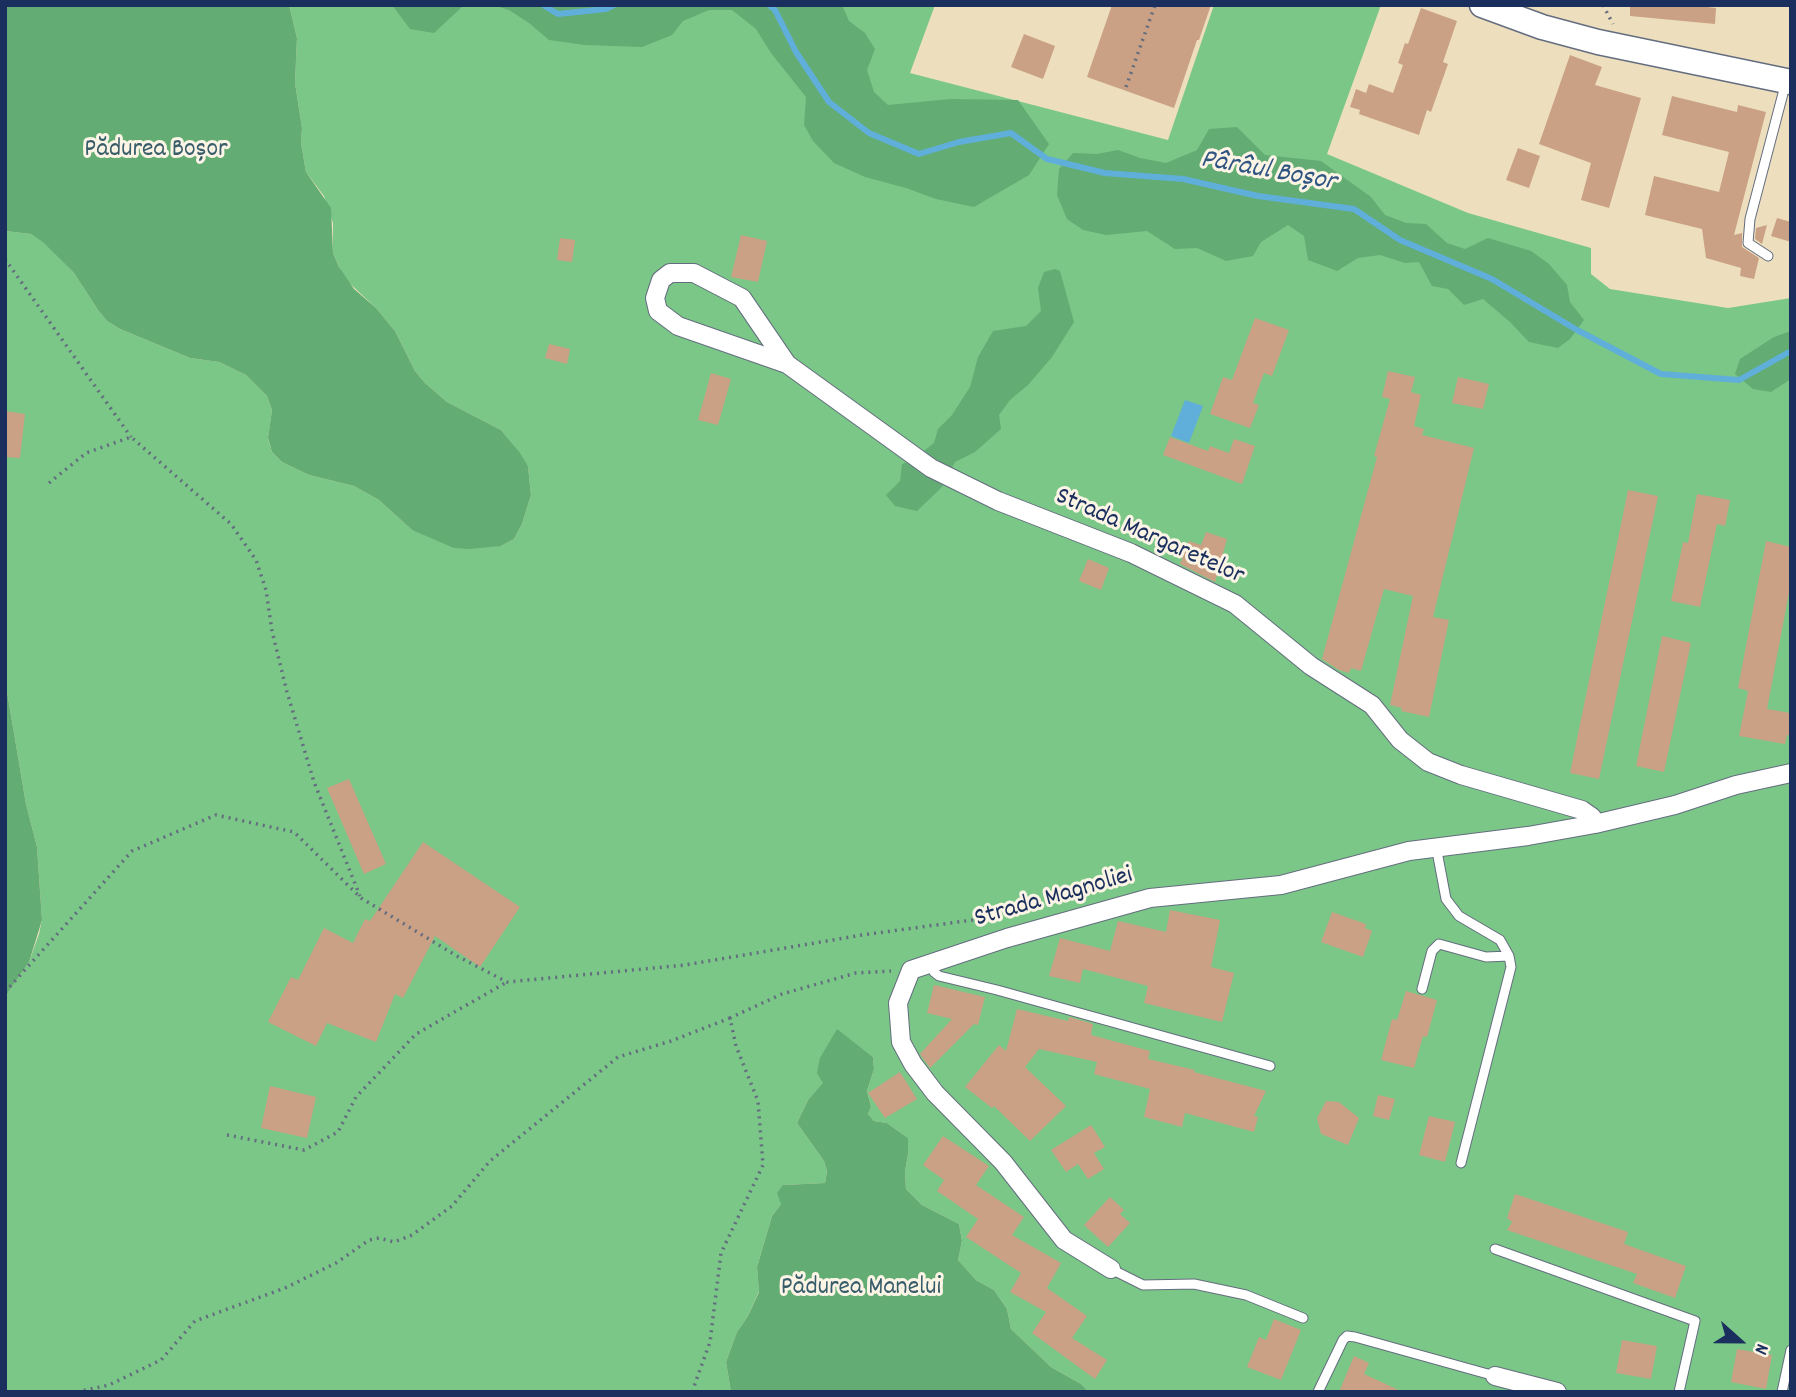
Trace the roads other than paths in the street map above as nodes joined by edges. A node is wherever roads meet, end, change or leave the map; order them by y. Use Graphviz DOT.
graph roads {
  1 [pos="1482,5"];
  2 [pos="1789,81"];
  3 [pos="1768,256"];
  4 [pos="787,364"];
  5 [pos="1791,773"];
  6 [pos="1595,824"];
  7 [pos="1436,846"];
  8 [pos="1509,956"];
  9 [pos="932,963"];
  10 [pos="1422,989"];
  11 [pos="1270,1066"];
  12 [pos="1461,1163"];
  13 [pos="1495,1249"];
  14 [pos="1111,1269"];
  15 [pos="1303,1318"];
  16 [pos="1791,1350"];
  17 [pos="1495,1376"];
  18 [pos="1318,1392"];
  19 [pos="1557,1392"];
  20 [pos="1679,1392"];
  21 [pos="1782,1392"];
  1 -- 2 [label="main road"];
  2 -- 3 [label="lane"];
  4 -- 4 [label="street, Strada Margaretelor"];
  4 -- 6 [label="street, Strada Margaretelor"];
  5 -- 6 [label="street"];
  6 -- 7 [label="street, Strada Magnoliei"];
  7 -- 8 [label="lane"];
  7 -- 9 [label="street, Strada Magnoliei"];
  8 -- 10 [label="lane"];
  8 -- 12 [label="lane"];
  9 -- 11 [label="lane"];
  9 -- 14 [label="street, Strada Magnoliei"];
  13 -- 20 [label="lane"];
  14 -- 15 [label="lane"];
  16 -- 21 [label="lane"];
  17 -- 18 [label="lane"];
  17 -- 19 [label="street"];
}
